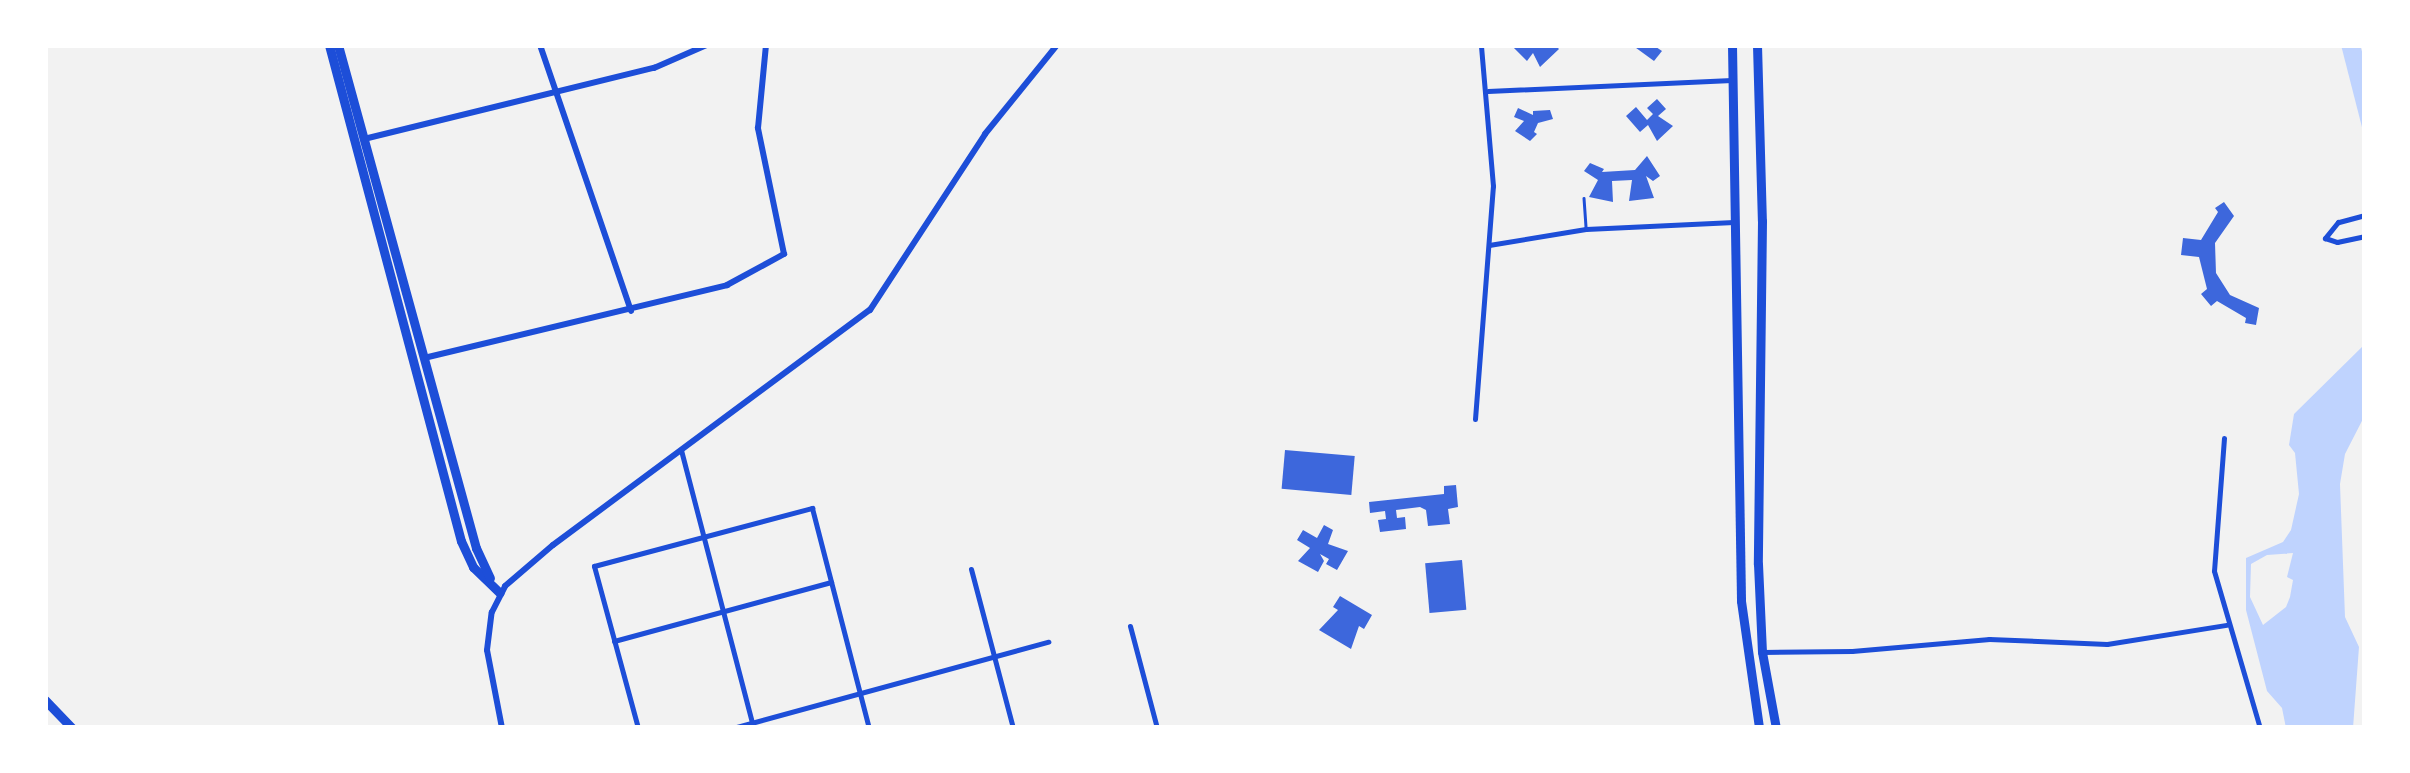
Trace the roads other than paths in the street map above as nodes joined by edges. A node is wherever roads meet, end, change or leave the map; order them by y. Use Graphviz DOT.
graph roads {
  1 [pos="329,45"];
  2 [pos="338,45"];
  3 [pos="540,45"];
  4 [pos="706,45"];
  5 [pos="766,45"];
  6 [pos="1057,45"];
  7 [pos="1481,45"];
  8 [pos="1732,45"];
  9 [pos="1758,45"];
  10 [pos="1732,80"];
  11 [pos="1488,91"];
  12 [pos="556,92"];
  13 [pos="364,139"];
  14 [pos="1584,198"];
  15 [pos="2363,215"];
  16 [pos="1734,222"];
  17 [pos="1586,229"];
  18 [pos="2365,236"];
  19 [pos="1489,245"];
  20 [pos="630,312"];
  21 [pos="424,358"];
  22 [pos="1475,419"];
  23 [pos="2224,438"];
  24 [pos="681,450"];
  25 [pos="704,537"];
  26 [pos="971,569"];
  27 [pos="831,582"];
  28 [pos="500,593"];
  29 [pos="723,611"];
  30 [pos="2226,625"];
  31 [pos="1130,626"];
  32 [pos="614,641"];
  33 [pos="1048,642"];
  34 [pos="1762,652"];
  35 [pos="994,656"];
  36 [pos="860,693"];
  37 [pos="45,700"];
  38 [pos="752,723"];
  39 [pos="72,728"];
  40 [pos="502,728"];
  41 [pos="638,728"];
  42 [pos="733,728"];
  43 [pos="870,728"];
  44 [pos="1013,728"];
  45 [pos="1157,728"];
  46 [pos="1760,728"];
  47 [pos="1776,728"];
  48 [pos="2260,728"];
  1 -- 28 [label="main road"];
  2 -- 13 [label="main road"];
  3 -- 12 [label="street"];
  4 -- 12 [label="street"];
  5 -- 20 [label="street"];
  6 -- 24 [label="street"];
  7 -- 11 [label="street"];
  8 -- 10 [label="main road"];
  9 -- 34 [label="main road"];
  10 -- 11 [label="street"];
  10 -- 16 [label="main road"];
  11 -- 19 [label="street"];
  12 -- 13 [label="street"];
  12 -- 20 [label="street"];
  13 -- 21 [label="main road"];
  14 -- 17 [label="lane"];
  15 -- 18 [label="street"];
  16 -- 17 [label="street"];
  16 -- 46 [label="main road"];
  17 -- 19 [label="street"];
  19 -- 22 [label="street"];
  20 -- 21 [label="street"];
  21 -- 28 [label="main road"];
  23 -- 30 [label="street"];
  24 -- 25 [label="street"];
  24 -- 28 [label="street"];
  25 -- 27 [label="street"];
  25 -- 29 [label="street"];
  25 -- 32 [label="street"];
  26 -- 35 [label="street"];
  27 -- 29 [label="street"];
  27 -- 36 [label="street"];
  28 -- 40 [label="street"];
  29 -- 32 [label="street"];
  29 -- 38 [label="street"];
  30 -- 34 [label="street"];
  30 -- 48 [label="street"];
  31 -- 45 [label="street"];
  32 -- 41 [label="street"];
  33 -- 35 [label="street"];
  34 -- 47 [label="main road"];
  35 -- 36 [label="street"];
  35 -- 44 [label="street"];
  36 -- 38 [label="street"];
  36 -- 43 [label="street"];
  37 -- 39 [label="main road"];
  38 -- 42 [label="street"];
}
